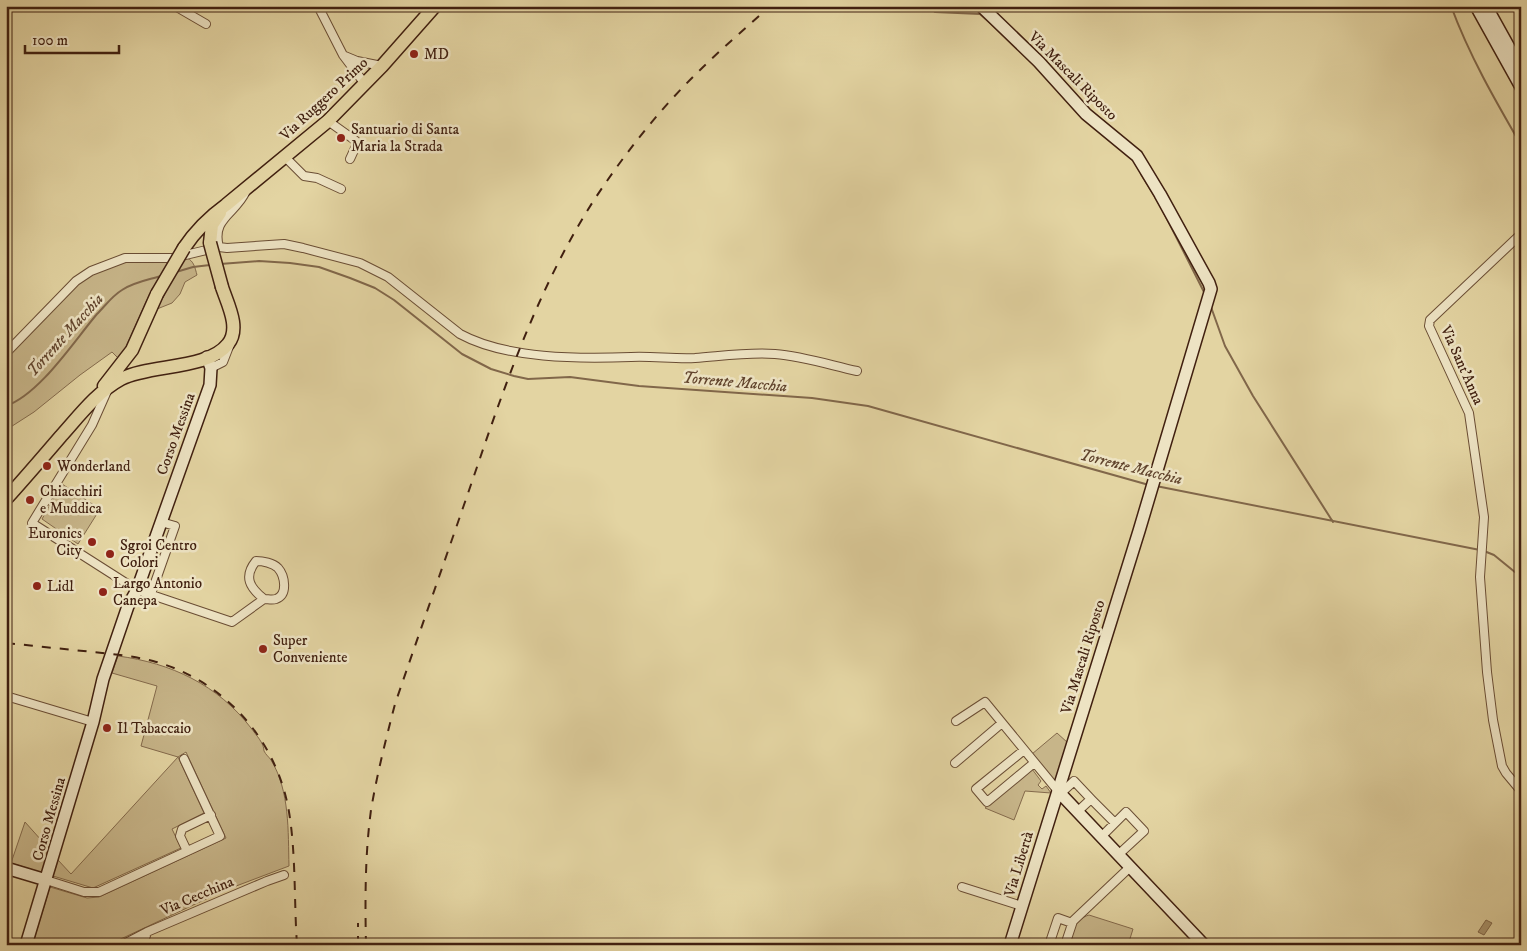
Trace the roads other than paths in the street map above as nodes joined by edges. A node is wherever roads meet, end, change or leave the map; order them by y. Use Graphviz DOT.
graph roads {
  1 [pos="176,6"];
  2 [pos="318,6"];
  3 [pos="435,6"];
  4 [pos="981,6"];
  5 [pos="1476,6"];
  6 [pos="1486,6"];
  7 [pos="206,24"];
  8 [pos="343,55"];
  9 [pos="382,66"];
  10 [pos="1521,68"];
  11 [pos="366,84"];
  12 [pos="1521,87"];
  13 [pos="328,121"];
  14 [pos="285,158"];
  15 [pos="350,159"];
  16 [pos="247,189"];
  17 [pos="341,189"];
  18 [pos="226,206"];
  19 [pos="1521,234"];
  20 [pos="187,244"];
  21 [pos="215,245"];
  22 [pos="132,350"];
  23 [pos="6,353"];
  24 [pos="209,362"];
  25 [pos="856,371"];
  26 [pos="131,375"];
  27 [pos="109,388"];
  28 [pos="90,403"];
  29 [pos="6,499"];
  30 [pos="161,522"];
  31 [pos="136,592"];
  32 [pos="151,594"];
  33 [pos="264,599"];
  34 [pos="6,696"];
  35 [pos="956,721"];
  36 [pos="93,722"];
  37 [pos="1002,724"];
  38 [pos="1024,750"];
  39 [pos="184,759"];
  40 [pos="954,763"];
  41 [pos="1034,763"];
  42 [pos="1521,791"];
  43 [pos="1059,793"];
  44 [pos="1091,799"];
  45 [pos="1077,812"];
  46 [pos="210,815"];
  47 [pos="1115,823"];
  48 [pos="1101,837"];
  49 [pos="187,851"];
  50 [pos="1118,856"];
  51 [pos="6,868"];
  52 [pos="1129,868"];
  53 [pos="284,876"];
  54 [pos="46,880"];
  55 [pos="962,887"];
  56 [pos="1022,906"];
  57 [pos="1072,923"];
  58 [pos="147,932"];
  59 [pos="26,945"];
  60 [pos="122,945"];
  61 [pos="143,945"];
  62 [pos="1010,945"];
  63 [pos="1049,945"];
  64 [pos="1065,945"];
  65 [pos="1204,945"];
  1 -- 7 [label="street"];
  2 -- 8 [label="street"];
  3 -- 9 [label="main road, Via Ruggero Primo"];
  4 -- 43 [label="street, Via Mascali Riposto"];
  5 -- 12 [label="street"];
  6 -- 10 [label="street"];
  8 -- 9 [label="street"];
  8 -- 11 [label="street"];
  9 -- 11 [label="main road, Via Ruggero Primo"];
  11 -- 13 [label="main road, Via Ruggero Primo"];
  13 -- 14 [label="main road, Via Ruggero Primo"];
  13 -- 15 [label="street"];
  14 -- 16 [label="main road, Via Ruggero Primo"];
  14 -- 17 [label="street"];
  16 -- 18 [label="main road, Via Ruggero Primo"];
  16 -- 21 [label="street"];
  18 -- 20 [label="main road"];
  18 -- 21 [label="main road"];
  19 -- 42 [label="street, Via Sant'Anna"];
  20 -- 21 [label="main road"];
  20 -- 22 [label="main road, bridge"];
  21 -- 23 [label="street"];
  21 -- 24 [label="main road, bridge"];
  21 -- 25 [label="street"];
  22 -- 26 [label="main road"];
  22 -- 28 [label="main road"];
  24 -- 26 [label="main road"];
  24 -- 30 [label="street, Corso Messina"];
  26 -- 27 [label="main road"];
  27 -- 28 [label="main road"];
  27 -- 31 [label="street"];
  28 -- 29 [label="main road"];
  30 -- 31 [label="street, Corso Messina"];
  30 -- 32 [label="street"];
  31 -- 32 [label="street"];
  31 -- 36 [label="street, Corso Messina"];
  32 -- 33 [label="street"];
  33 -- 33 [label="street"];
  34 -- 36 [label="street"];
  35 -- 37 [label="street"];
  36 -- 54 [label="street, Corso Messina"];
  37 -- 38 [label="street"];
  37 -- 40 [label="street"];
  38 -- 41 [label="street"];
  38 -- 41 [label="street"];
  39 -- 46 [label="street"];
  41 -- 43 [label="street"];
  43 -- 44 [label="street"];
  43 -- 45 [label="street"];
  43 -- 56 [label="street, Via Libertà"];
  44 -- 45 [label="street"];
  44 -- 47 [label="street"];
  45 -- 48 [label="street"];
  46 -- 49 [label="street"];
  46 -- 49 [label="street"];
  47 -- 48 [label="street"];
  47 -- 50 [label="street"];
  48 -- 50 [label="street"];
  49 -- 54 [label="street"];
  50 -- 52 [label="street"];
  51 -- 54 [label="street"];
  52 -- 57 [label="street"];
  52 -- 65 [label="street"];
  53 -- 58 [label="street, Via Cecchina"];
  54 -- 59 [label="street, Corso Messina"];
  55 -- 56 [label="street"];
  56 -- 62 [label="street, Via Libertà"];
  57 -- 63 [label="street"];
  57 -- 64 [label="street"];
  58 -- 60 [label="street, Via Cecchina"];
  58 -- 61 [label="street"];
}
